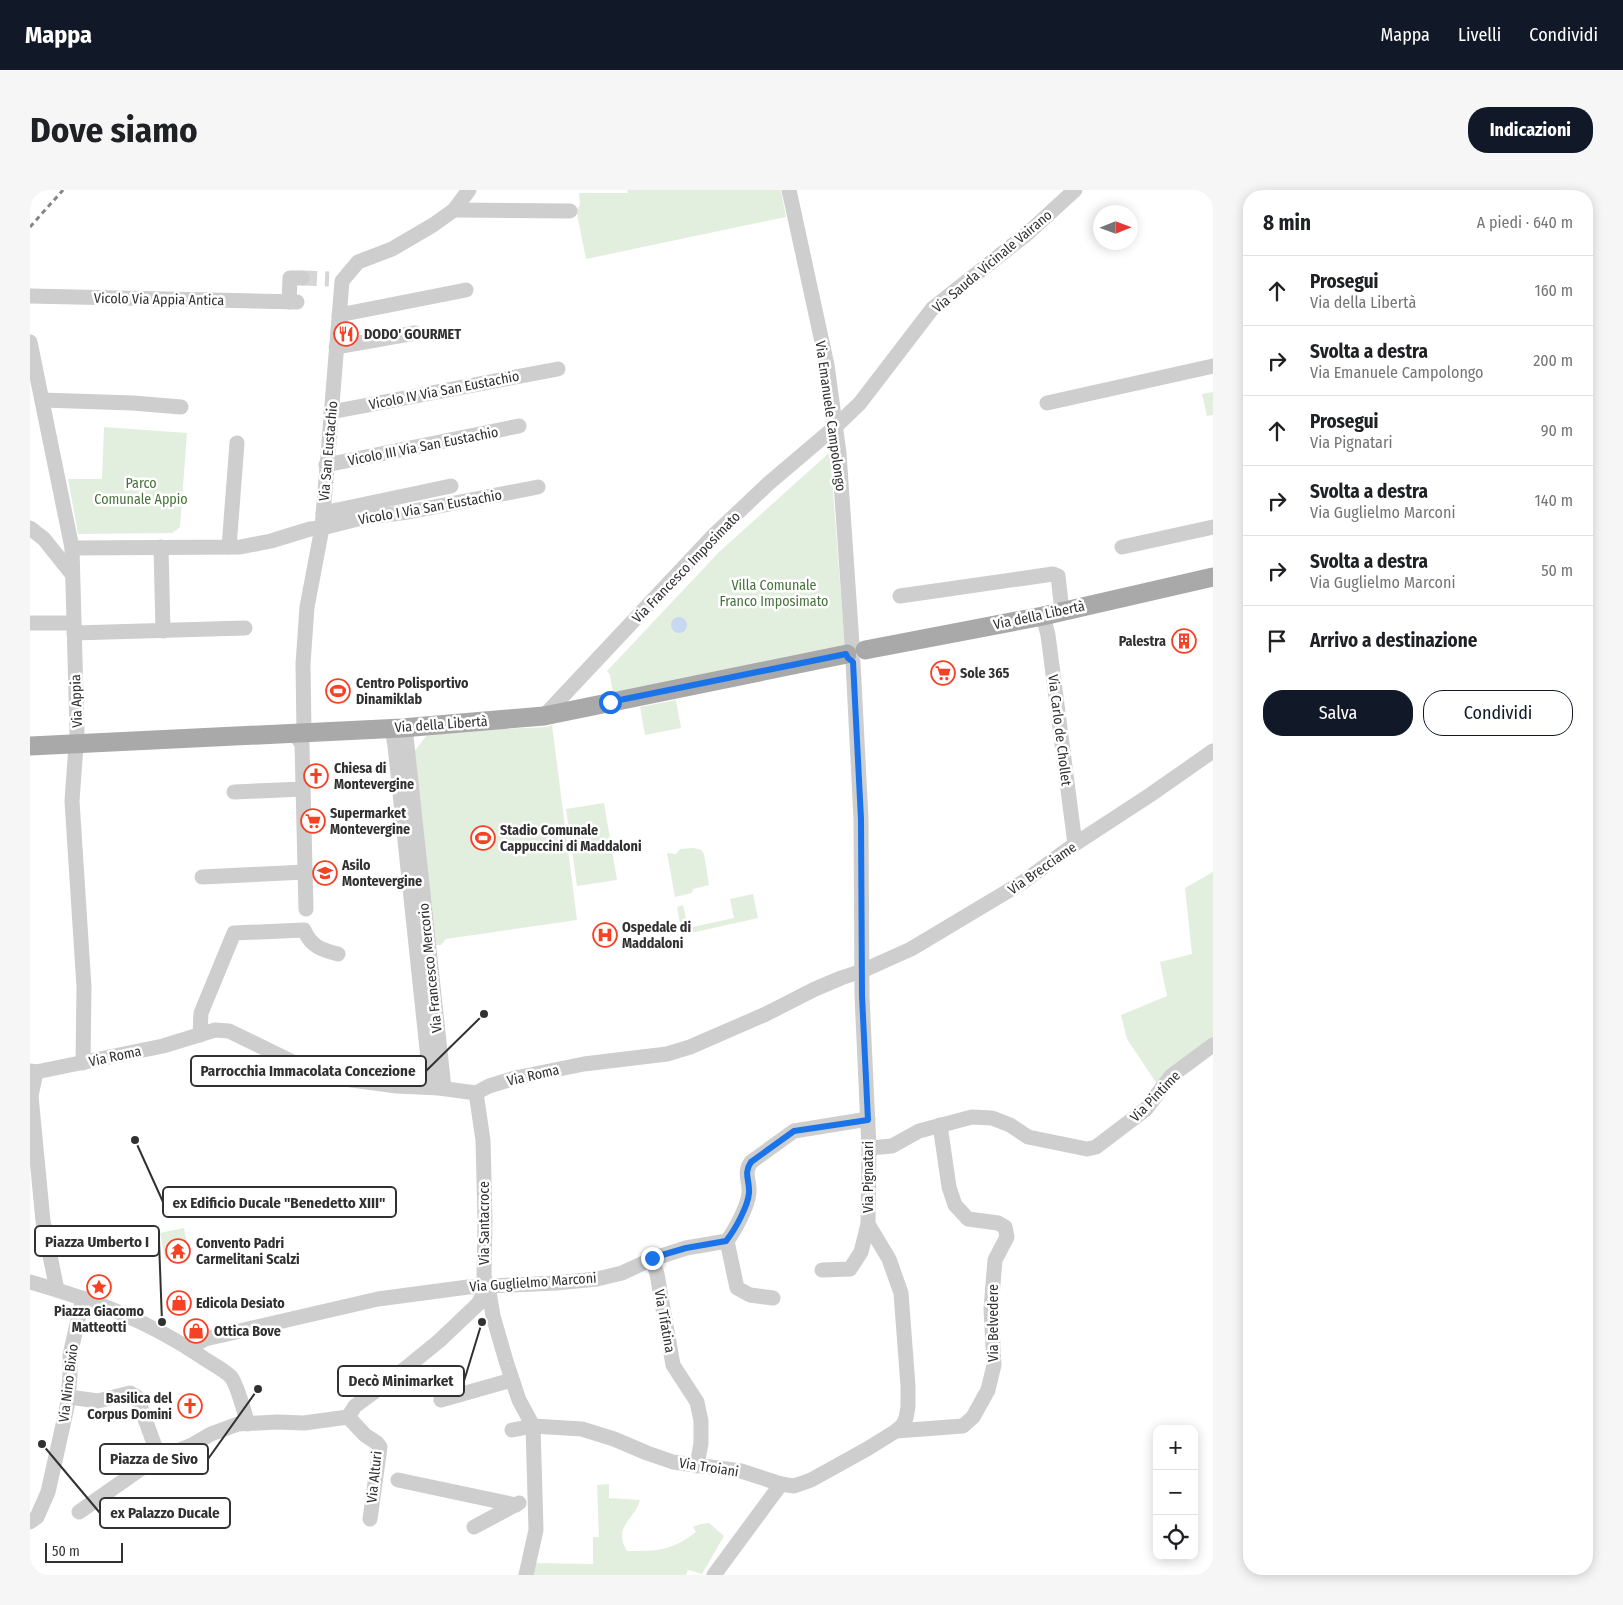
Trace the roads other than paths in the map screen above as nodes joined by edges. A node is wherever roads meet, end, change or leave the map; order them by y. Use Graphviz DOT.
graph roads {
  1 [pos="469,190"];
  2 [pos="789,190"];
  3 [pos="1075,190"];
  4 [pos="454,210"];
  5 [pos="570,211"];
  6 [pos="302,278"];
  7 [pos="466,290"];
  8 [pos="30,296"];
  9 [pos="339,315"];
  10 [pos="415,333"];
  11 [pos="30,342"];
  12 [pos="336,347"];
  13 [pos="1213,366"];
  14 [pos="558,369"];
  15 [pos="42,400"];
  16 [pos="1047,403"];
  17 [pos="182,406"];
  18 [pos="331,412"];
  19 [pos="519,426"];
  20 [pos="835,427"];
  21 [pos="237,443"];
  22 [pos="326,465"];
  23 [pos="451,486"];
  24 [pos="538,487"];
  25 [pos="323,513"];
  26 [pos="30,528"];
  27 [pos="322,528"];
  28 [pos="1213,528"];
  29 [pos="1122,546"];
  30 [pos="160,547"];
  31 [pos="229,547"];
  32 [pos="72,548"];
  33 [pos="72,574"];
  34 [pos="1213,577"];
  35 [pos="900,596"];
  36 [pos="1062,611"];
  37 [pos="1043,616"];
  38 [pos="30,623"];
  39 [pos="73,628"];
  40 [pos="245,628"];
  41 [pos="163,630"];
  42 [pos="854,652"];
  43 [pos="544,716"];
  44 [pos="399,728"];
  45 [pos="299,732"];
  46 [pos="76,743"];
  47 [pos="30,746"];
  48 [pos="1213,751"];
  49 [pos="303,788"];
  50 [pos="234,792"];
  51 [pos="1075,844"];
  52 [pos="306,872"];
  53 [pos="202,877"];
  54 [pos="306,909"];
  55 [pos="338,954"];
  56 [pos="862,971"];
  57 [pos="200,1035"];
  58 [pos="1213,1045"];
  59 [pos="83,1062"];
  60 [pos="33,1071"];
  61 [pos="437,1088"];
  62 [pos="476,1093"];
  63 [pos="868,1120"];
  64 [pos="940,1124"];
  65 [pos="869,1148"];
  66 [pos="868,1224"];
  67 [pos="726,1241"];
  68 [pos="652,1258"];
  69 [pos="822,1270"];
  70 [pos="30,1282"];
  71 [pos="488,1286"];
  72 [pos="57,1290"];
  73 [pos="83,1298"];
  74 [pos="773,1298"];
  75 [pos="188,1348"];
  76 [pos="512,1380"];
  77 [pos="68,1397"];
  78 [pos="441,1400"];
  79 [pos="348,1417"];
  80 [pos="248,1424"];
  81 [pos="533,1426"];
  82 [pos="512,1430"];
  83 [pos="896,1432"];
  84 [pos="162,1458"];
  85 [pos="697,1466"];
  86 [pos="398,1480"];
  87 [pos="781,1484"];
  88 [pos="536,1494"];
  89 [pos="516,1505"];
  90 [pos="79,1512"];
  91 [pos="370,1519"];
  92 [pos="30,1522"];
  93 [pos="474,1527"];
  94 [pos="526,1575"];
  95 [pos="714,1575"];
  1 -- 4 [label="street, Via San Eustachio"];
  2 -- 20 [label="street, Via Emanuele Campolongo"];
  3 -- 20 [label="street, Via Sauda Vicinale Vairano"];
  4 -- 5 [label="street"];
  4 -- 9 [label="street, Via San Eustachio"];
  6 -- 8 [label="street, Vicolo Via Appia Antica"];
  7 -- 9 [label="street"];
  9 -- 12 [label="street, Via San Eustachio"];
  10 -- 12 [label="street"];
  11 -- 15 [label="street, Via Appia"];
  12 -- 18 [label="street, Via San Eustachio"];
  13 -- 16 [label="street"];
  14 -- 18 [label="street, Vicolo IV Via San Eustachio"];
  15 -- 17 [label="street"];
  15 -- 32 [label="street, Via Appia"];
  18 -- 22 [label="street, Via San Eustachio"];
  19 -- 22 [label="street, Vicolo III Via San Eustachio"];
  20 -- 42 [label="street, Via Emanuele Campolongo"];
  20 -- 43 [label="street, Via Francesco Imposimato"];
  21 -- 31 [label="street"];
  22 -- 25 [label="street, Via San Eustachio"];
  23 -- 25 [label="street"];
  24 -- 27 [label="street, Vicolo I Via San Eustachio"];
  25 -- 27 [label="street, Via San Eustachio"];
  26 -- 33 [label="street"];
  27 -- 31 [label="street"];
  27 -- 45 [label="street, Via San Eustachio"];
  28 -- 29 [label="street"];
  30 -- 31 [label="street"];
  30 -- 32 [label="street"];
  30 -- 41 [label="street"];
  32 -- 33 [label="street, Via Appia"];
  33 -- 39 [label="street, Via Appia"];
  34 -- 36 [label="main road, Via della Libertà"];
  35 -- 36 [label="street"];
  36 -- 37 [label="main road, Via della Libertà"];
  37 -- 42 [label="main road, Via della Libertà"];
  37 -- 51 [label="street, Via Carlo de Chollet"];
  38 -- 39 [label="street"];
  39 -- 41 [label="street"];
  39 -- 46 [label="street, Via Appia"];
  40 -- 41 [label="street"];
  42 -- 43 [label="main road, Via della Libertà"];
  42 -- 56 [label="street, Via Emanuele Campolongo"];
  43 -- 44 [label="main road, Via della Libertà"];
  44 -- 45 [label="main road, Via della Libertà"];
  44 -- 61 [label="street, Via Francesco Mercorio"];
  45 -- 46 [label="main road, Via della Libertà"];
  45 -- 49 [label="street, Via San Eustachio"];
  46 -- 47 [label="main road, Via della Libertà"];
  46 -- 59 [label="street, Via Appia"];
  48 -- 51 [label="street, Via Brecciame"];
  49 -- 50 [label="street"];
  49 -- 52 [label="street, Via San Eustachio"];
  51 -- 56 [label="street, Via Brecciame"];
  52 -- 53 [label="street"];
  52 -- 54 [label="street, Via San Eustachio"];
  55 -- 57 [label="street"];
  56 -- 62 [label="street, Via Roma"];
  56 -- 63 [label="street, Via Pignatari"];
  57 -- 59 [label="street, Via Roma"];
  57 -- 61 [label="street, Via Roma"];
  58 -- 64 [label="street, Via Pintime"];
  59 -- 60 [label="street, Via Roma"];
  60 -- 72 [label="street"];
  61 -- 62 [label="street, Via Roma"];
  62 -- 71 [label="street, Via Santacroce"];
  63 -- 65 [label="street, Via Pignatari"];
  63 -- 67 [label="street"];
  64 -- 65 [label="street, Via Pintime"];
  64 -- 83 [label="street, Via Belvedere"];
  65 -- 66 [label="street, Via Pignatari"];
  66 -- 69 [label="street"];
  66 -- 83 [label="street, Via Pignatari"];
  67 -- 68 [label="street, Via Guglielmo Marconi"];
  67 -- 74 [label="street"];
  68 -- 71 [label="street, Via Guglielmo Marconi"];
  68 -- 85 [label="street, Via Tifatina"];
  70 -- 72 [label="street"];
  71 -- 75 [label="street, Via Guglielmo Marconi"];
  71 -- 76 [label="street, Via Santacroce"];
  71 -- 79 [label="street"];
  72 -- 73 [label="street"];
  73 -- 75 [label="street"];
  73 -- 77 [label="street, Via Nino Bixio"];
  75 -- 80 [label="street"];
  76 -- 78 [label="street"];
  76 -- 81 [label="street, Via Santacroce"];
  77 -- 84 [label="street"];
  77 -- 92 [label="street, Via Nino Bixio"];
  79 -- 80 [label="street"];
  79 -- 91 [label="street, Via Alturi"];
  80 -- 84 [label="street"];
  81 -- 82 [label="street, Via Troiani"];
  81 -- 85 [label="street, Via Troiani"];
  81 -- 88 [label="street, Via Santacroce"];
  83 -- 87 [label="street, Via Troiani"];
  84 -- 90 [label="street"];
  85 -- 87 [label="street, Via Troiani"];
  86 -- 89 [label="street"];
  87 -- 95 [label="street"];
  88 -- 89 [label="street"];
  88 -- 94 [label="street, Via Santacroce"];
  89 -- 93 [label="street"];
}
